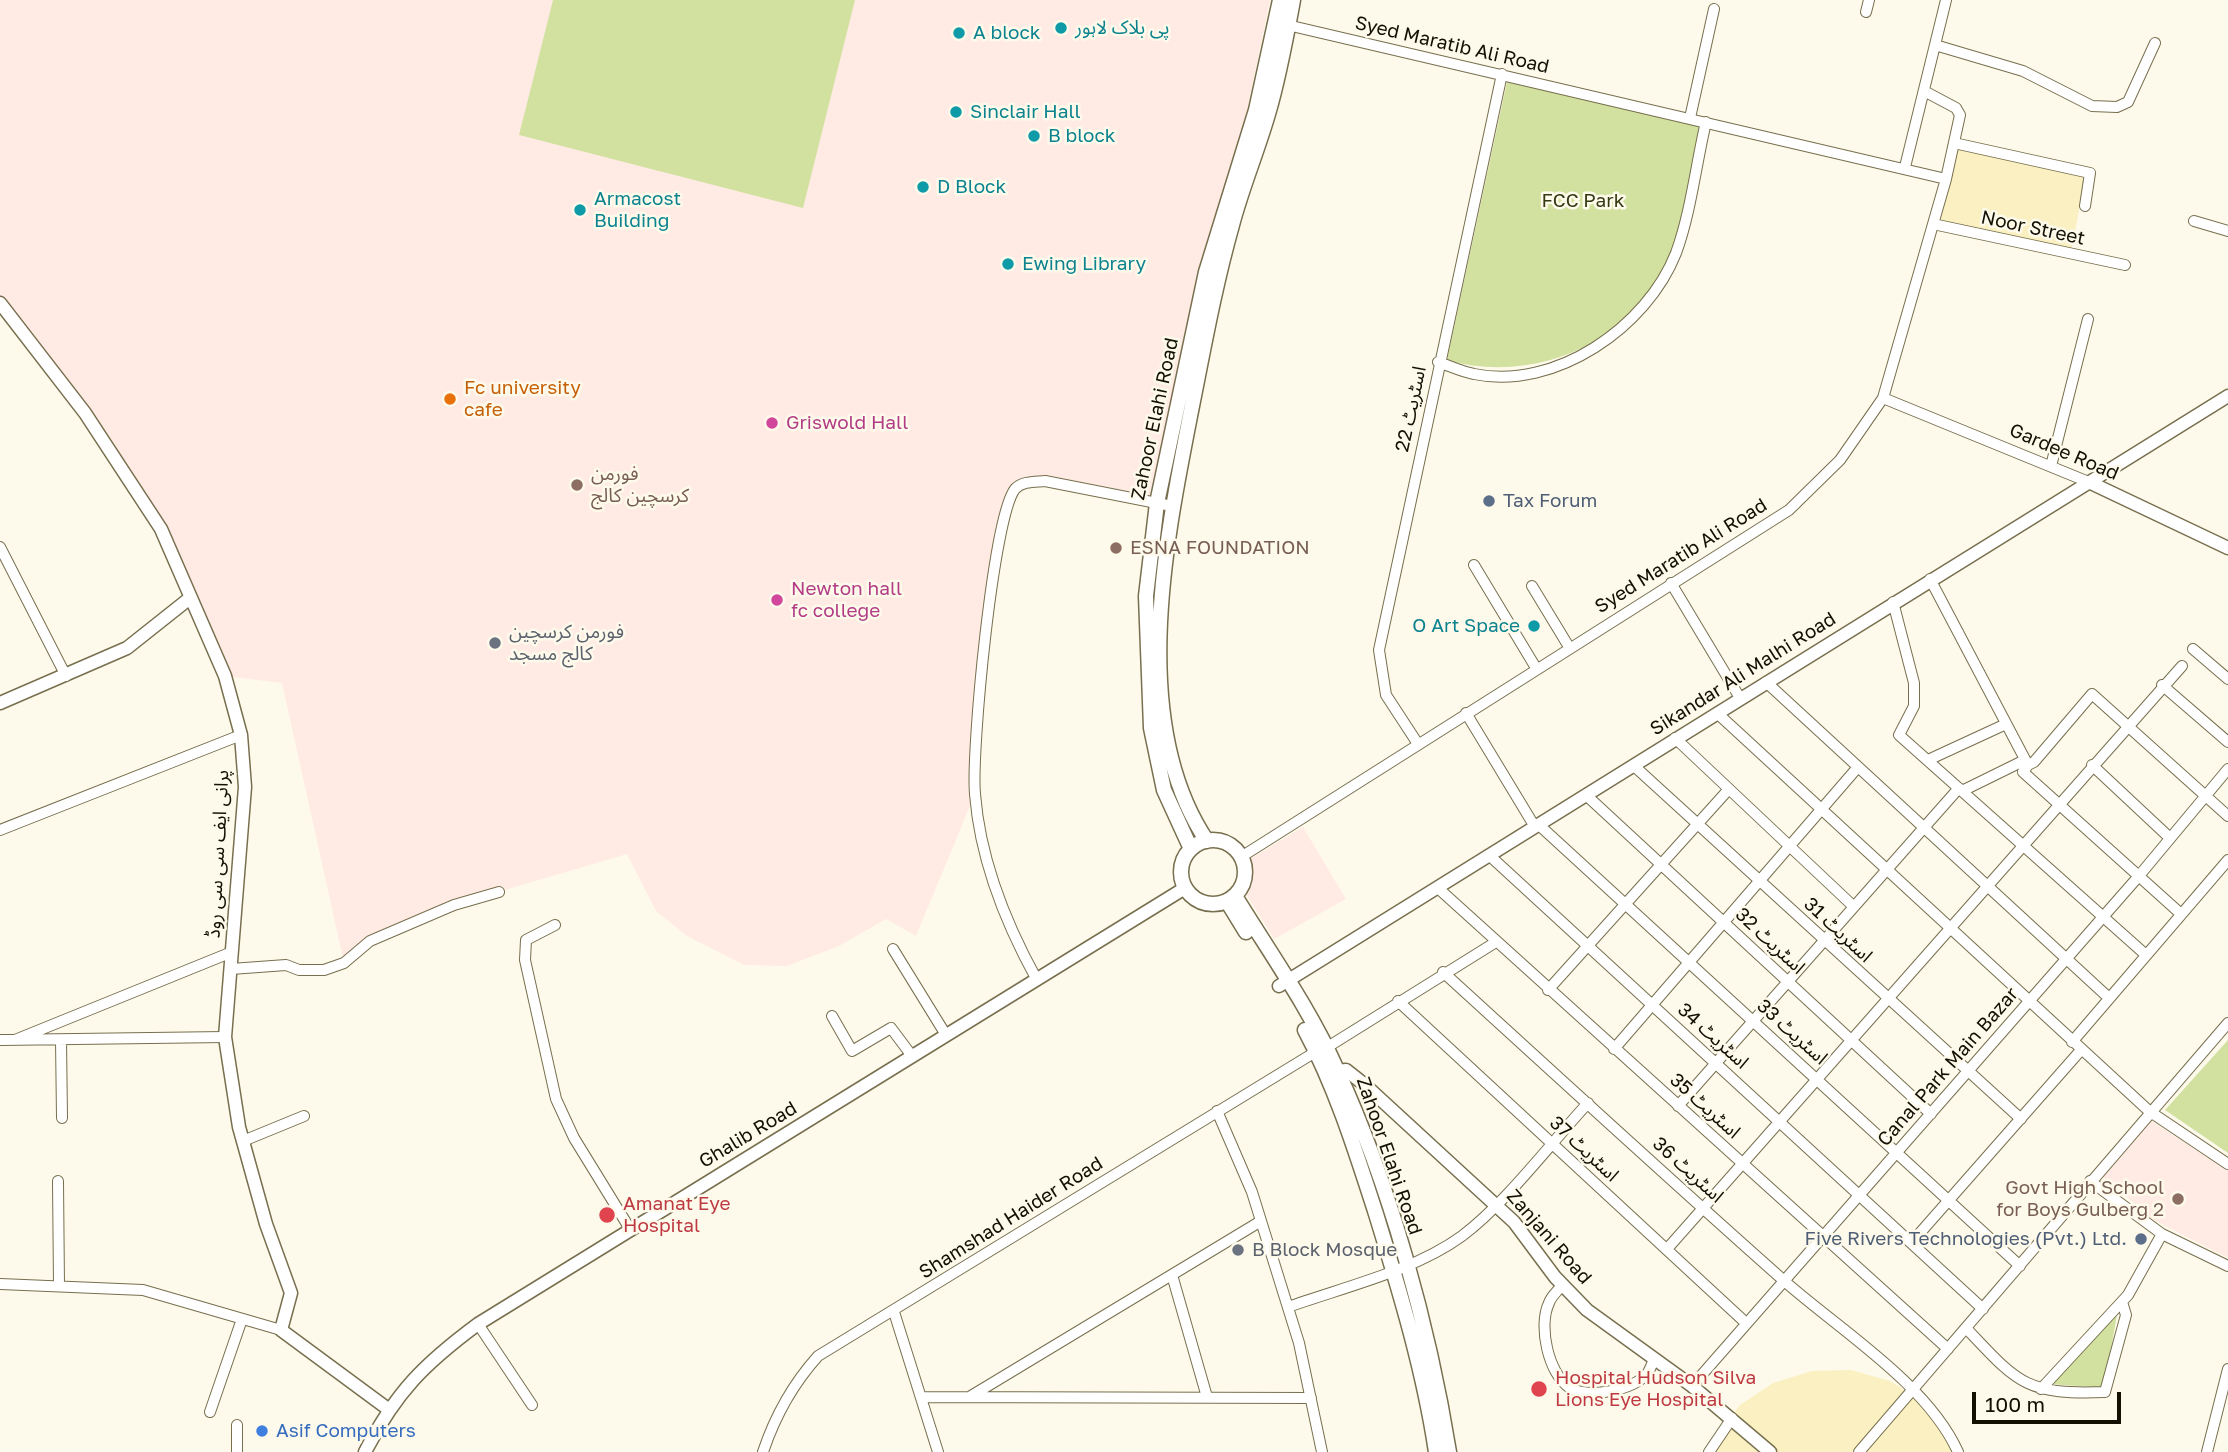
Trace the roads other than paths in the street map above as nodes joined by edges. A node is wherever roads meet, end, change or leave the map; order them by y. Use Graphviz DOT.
graph roads {
  1 [pos="1280,0"];
  2 [pos="1293,0"];
  3 [pos="1869,0"];
  4 [pos="1947,0"];
  5 [pos="1714,9"];
  6 [pos="1866,12"];
  7 [pos="1282,24"];
  8 [pos="2155,43"];
  9 [pos="1935,45"];
  10 [pos="1502,74"];
  11 [pos="1924,91"];
  12 [pos="1690,118"];
  13 [pos="1706,122"];
  14 [pos="1954,143"];
  15 [pos="1905,167"];
  16 [pos="1946,179"];
  17 [pos="2085,206"];
  18 [pos="2194,221"];
  19 [pos="1933,224"];
  20 [pos="2228,231"];
  21 [pos="2125,265"];
  22 [pos="0,303"];
  23 [pos="2088,318"];
  24 [pos="1438,362"];
  25 [pos="2227,393"];
  26 [pos="1883,398"];
  27 [pos="2051,466"];
  28 [pos="2091,483"];
  29 [pos="1157,503"];
  30 [pos="1172,506"];
  31 [pos="0,547"];
  32 [pos="2228,548"];
  33 [pos="1474,565"];
  34 [pos="1930,579"];
  35 [pos="1671,583"];
  36 [pos="1532,586"];
  37 [pos="190,598"];
  38 [pos="1893,603"];
  39 [pos="1569,647"];
  40 [pos="2193,649"];
  41 [pos="2182,666"];
  42 [pos="1536,668"];
  43 [pos="66,676"];
  44 [pos="2228,679"];
  45 [pos="1766,682"];
  46 [pos="2162,685"];
  47 [pos="1740,698"];
  48 [pos="0,703"];
  49 [pos="1466,713"];
  50 [pos="1717,713"];
  51 [pos="2006,724"];
  52 [pos="2126,725"];
  53 [pos="241,735"];
  54 [pos="1675,738"];
  55 [pos="2228,742"];
  56 [pos="1418,744"];
  57 [pos="1928,760"];
  58 [pos="2026,763"];
  59 [pos="1633,765"];
  60 [pos="2092,765"];
  61 [pos="1858,767"];
  62 [pos="2228,769"];
  63 [pos="1729,789"];
  64 [pos="1961,790"];
  65 [pos="1586,795"];
  66 [pos="2205,797"];
  67 [pos="2058,803"];
  68 [pos="1822,809"];
  69 [pos="2228,816"];
  70 [pos="1698,824"];
  71 [pos="1537,826"];
  72 [pos="1923,827"];
  73 [pos="0,830"];
  74 [pos="2169,838"];
  75 [pos="1207,841"];
  76 [pos="2022,845"];
  77 [pos="1790,846"];
  78 [pos="1191,849"];
  79 [pos="1490,856"];
  80 [pos="1241,857"];
  81 [pos="2228,860"];
  82 [pos="1661,864"];
  83 [pos="1886,868"];
  84 [pos="2138,877"];
  85 [pos="1759,881"];
  86 [pos="1986,885"];
  87 [pos="1185,888"];
  88 [pos="1439,889"];
  89 [pos="499,892"];
  90 [pos="1231,899"];
  91 [pos="1626,904"];
  92 [pos="1852,905"];
  93 [pos="2181,914"];
  94 [pos="2103,918"];
  95 [pos="1723,922"];
  96 [pos="555,925"];
  97 [pos="1949,927"];
  98 [pos="1823,939"];
  99 [pos="1496,943"];
  100 [pos="1588,946"];
  101 [pos="893,948"];
  102 [pos="232,952"];
  103 [pos="2146,955"];
  104 [pos="2066,960"];
  105 [pos="1688,961"];
  106 [pos="231,969"];
  107 [pos="1443,972"];
  108 [pos="1037,980"];
  109 [pos="1787,981"];
  110 [pos="1283,984"];
  111 [pos="1548,990"];
  112 [pos="1887,998"];
  113 [pos="2109,999"];
  114 [pos="2029,1001"];
  115 [pos="1398,1002"];
  116 [pos="1651,1004"];
  117 [pos="832,1016"];
  118 [pos="1753,1020"];
  119 [pos="2228,1023"];
  120 [pos="946,1035"];
  121 [pos="225,1037"];
  122 [pos="15,1040"];
  123 [pos="61,1040"];
  124 [pos="1851,1040"];
  125 [pos="0,1041"];
  126 [pos="2072,1042"];
  127 [pos="1614,1049"];
  128 [pos="1321,1050"];
  129 [pos="2081,1050"];
  130 [pos="912,1056"];
  131 [pos="1716,1063"];
  132 [pos="1338,1071"];
  133 [pos="1968,1072"];
  134 [pos="1817,1078"];
  135 [pos="1588,1104"];
  136 [pos="1678,1106"];
  137 [pos="1217,1111"];
  138 [pos="2149,1111"];
  139 [pos="1931,1114"];
  140 [pos="304,1116"];
  141 [pos="62,1118"];
  142 [pos="2021,1119"];
  143 [pos="1779,1121"];
  144 [pos="243,1140"];
  145 [pos="1551,1143"];
  146 [pos="1897,1152"];
  147 [pos="1742,1163"];
  148 [pos="2228,1164"];
  149 [pos="58,1181"];
  150 [pos="2091,1181"];
  151 [pos="1860,1195"];
  152 [pos="1949,1201"];
  153 [pos="1495,1204"];
  154 [pos="1703,1208"];
  155 [pos="1261,1221"];
  156 [pos="630,1229"];
  157 [pos="2162,1234"];
  158 [pos="1824,1235"];
  159 [pos="1912,1242"];
  160 [pos="1667,1250"];
  161 [pos="2020,1266"];
  162 [pos="2228,1266"];
  163 [pos="1400,1268"];
  164 [pos="1172,1275"];
  165 [pos="1783,1281"];
  166 [pos="0,1284"];
  167 [pos="1562,1285"];
  168 [pos="59,1286"];
  169 [pos="2122,1302"];
  170 [pos="1288,1307"];
  171 [pos="1983,1309"];
  172 [pos="894,1312"];
  173 [pos="242,1319"];
  174 [pos="1746,1323"];
  175 [pos="478,1324"];
  176 [pos="1966,1328"];
  177 [pos="281,1331"];
  178 [pos="1948,1349"];
  179 [pos="1654,1359"];
  180 [pos="2228,1369"];
  181 [pos="1692,1386"];
  182 [pos="2041,1389"];
  183 [pos="1913,1390"];
  184 [pos="920,1396"];
  185 [pos="971,1397"];
  186 [pos="1207,1397"];
  187 [pos="1311,1398"];
  188 [pos="531,1405"];
  189 [pos="388,1409"];
  190 [pos="210,1412"];
  191 [pos="1732,1418"];
  192 [pos="237,1425"];
  193 [pos="237,1452"];
  194 [pos="365,1452"];
  195 [pos="763,1452"];
  196 [pos="938,1452"];
  197 [pos="1322,1452"];
  198 [pos="1437,1452"];
  199 [pos="1448,1452"];
  200 [pos="1709,1452"];
  201 [pos="1770,1452"];
  202 [pos="1858,1452"];
  203 [pos="1958,1452"];
  204 [pos="2207,1452"];
  1 -- 7 [label="main road, Zahoor Elahi Road"];
  2 -- 7 [label="main road, Zahoor Elahi Road"];
  3 -- 6 [label="street"];
  4 -- 9 [label="street"];
  5 -- 12 [label="street"];
  7 -- 10 [label="street, Syed Maratib Ali Road"];
  7 -- 29 [label="main road, Zahoor Elahi Road"];
  7 -- 30 [label="main road, Zahoor Elahi Road"];
  8 -- 9 [label="street"];
  9 -- 11 [label="street"];
  10 -- 12 [label="street, Syed Maratib Ali Road"];
  10 -- 24 [label="street, اسٹریٹ 22"];
  11 -- 14 [label="street"];
  11 -- 15 [label="street"];
  12 -- 13 [label="street, Syed Maratib Ali Road"];
  13 -- 15 [label="street, Syed Maratib Ali Road"];
  13 -- 24 [label="street"];
  14 -- 16 [label="street"];
  14 -- 17 [label="street"];
  15 -- 16 [label="street, Syed Maratib Ali Road"];
  16 -- 19 [label="street, Syed Maratib Ali Road"];
  18 -- 20 [label="street"];
  19 -- 21 [label="street, Noor Street"];
  19 -- 26 [label="street, Syed Maratib Ali Road"];
  22 -- 37 [label="street, پرانی ایف سی سی روڈ"];
  23 -- 27 [label="street"];
  24 -- 56 [label="street, اسٹریٹ 22"];
  25 -- 28 [label="street, Sikandar Ali Malhi Road"];
  26 -- 27 [label="street, Gardee Road"];
  26 -- 35 [label="street, Syed Maratib Ali Road"];
  27 -- 28 [label="street, Gardee Road"];
  28 -- 32 [label="street, Gardee Road"];
  28 -- 34 [label="street, Sikandar Ali Malhi Road"];
  29 -- 30 [label="street"];
  29 -- 78 [label="main road, Zahoor Elahi Road"];
  29 -- 108 [label="street"];
  30 -- 75 [label="main road, Zahoor Elahi Road"];
  31 -- 43 [label="street"];
  33 -- 42 [label="street"];
  34 -- 38 [label="street, Sikandar Ali Malhi Road"];
  34 -- 51 [label="street"];
  35 -- 39 [label="street, Syed Maratib Ali Road"];
  35 -- 47 [label="street"];
  36 -- 39 [label="street"];
  37 -- 43 [label="street"];
  37 -- 53 [label="street, پرانی ایف سی سی روڈ"];
  38 -- 45 [label="street, Sikandar Ali Malhi Road"];
  38 -- 57 [label="street"];
  39 -- 42 [label="street, Syed Maratib Ali Road"];
  40 -- 44 [label="street"];
  41 -- 46 [label="street"];
  42 -- 49 [label="street, Syed Maratib Ali Road"];
  43 -- 48 [label="street"];
  45 -- 47 [label="street, Sikandar Ali Malhi Road"];
  45 -- 61 [label="street"];
  46 -- 52 [label="street"];
  46 -- 55 [label="street"];
  47 -- 50 [label="street, Sikandar Ali Malhi Road"];
  49 -- 56 [label="street, Syed Maratib Ali Road"];
  49 -- 71 [label="street, اسٹریٹ 33"];
  50 -- 54 [label="street, Sikandar Ali Malhi Road"];
  50 -- 68 [label="street"];
  51 -- 57 [label="street"];
  51 -- 58 [label="street"];
  52 -- 58 [label="street"];
  52 -- 60 [label="street"];
  52 -- 66 [label="street"];
  53 -- 73 [label="street"];
  53 -- 102 [label="street, پرانی ایف سی سی روڈ"];
  54 -- 59 [label="street, Sikandar Ali Malhi Road"];
  54 -- 63 [label="street"];
  56 -- 80 [label="street, Syed Maratib Ali Road"];
  57 -- 64 [label="street"];
  58 -- 64 [label="street"];
  58 -- 67 [label="street"];
  59 -- 65 [label="street, Sikandar Ali Malhi Road"];
  59 -- 70 [label="street, اسٹریٹ 31"];
  60 -- 67 [label="street"];
  60 -- 74 [label="street"];
  61 -- 68 [label="street"];
  61 -- 72 [label="street"];
  62 -- 66 [label="street, Canal Park Main Bazar"];
  63 -- 70 [label="street"];
  63 -- 77 [label="street"];
  64 -- 72 [label="street"];
  64 -- 76 [label="street"];
  65 -- 71 [label="street, Sikandar Ali Malhi Road"];
  65 -- 82 [label="street, اسٹریٹ 32"];
  66 -- 69 [label="street"];
  66 -- 74 [label="street, Canal Park Main Bazar"];
  67 -- 76 [label="street"];
  67 -- 84 [label="street"];
  68 -- 77 [label="street"];
  68 -- 83 [label="street"];
  70 -- 82 [label="street"];
  70 -- 85 [label="street, اسٹریٹ 31"];
  71 -- 79 [label="street, Sikandar Ali Malhi Road"];
  71 -- 91 [label="street, اسٹریٹ 33"];
  72 -- 83 [label="street"];
  72 -- 86 [label="street"];
  74 -- 84 [label="street, Canal Park Main Bazar"];
  75 -- 78 [label="main road"];
  75 -- 80 [label="main road"];
  76 -- 86 [label="street"];
  76 -- 94 [label="street"];
  77 -- 85 [label="street"];
  77 -- 92 [label="street"];
  78 -- 87 [label="main road"];
  79 -- 88 [label="street, Sikandar Ali Malhi Road"];
  79 -- 100 [label="street, اسٹریٹ 34"];
  80 -- 90 [label="main road"];
  81 -- 93 [label="street"];
  82 -- 91 [label="street"];
  82 -- 95 [label="street, اسٹریٹ 32"];
  83 -- 92 [label="street"];
  83 -- 97 [label="street"];
  84 -- 93 [label="street"];
  84 -- 94 [label="street, Canal Park Main Bazar"];
  85 -- 95 [label="street"];
  85 -- 98 [label="street, اسٹریٹ 31"];
  86 -- 97 [label="street"];
  86 -- 104 [label="street"];
  87 -- 90 [label="main road"];
  87 -- 108 [label="street, Ghalib Road"];
  88 -- 99 [label="street, اسٹریٹ 35"];
  88 -- 110 [label="street, Sikandar Ali Malhi Road"];
  89 -- 106 [label="street"];
  90 -- 110 [label="main road, Zahoor Elahi Road"];
  91 -- 100 [label="street"];
  91 -- 105 [label="street, اسٹریٹ 33"];
  92 -- 98 [label="street"];
  93 -- 103 [label="street"];
  94 -- 103 [label="street"];
  94 -- 104 [label="street, Canal Park Main Bazar"];
  95 -- 105 [label="street"];
  95 -- 109 [label="street, اسٹریٹ 32"];
  96 -- 156 [label="street"];
  97 -- 112 [label="street"];
  97 -- 114 [label="street"];
  98 -- 109 [label="street"];
  98 -- 112 [label="street, اسٹریٹ 31"];
  99 -- 107 [label="street, Shamshad Haider Road"];
  99 -- 111 [label="street, اسٹریٹ 35"];
  100 -- 111 [label="street"];
  100 -- 116 [label="street, اسٹریٹ 34"];
  101 -- 120 [label="street"];
  102 -- 106 [label="street, پرانی ایف سی سی روڈ"];
  102 -- 122 [label="street"];
  103 -- 113 [label="street"];
  104 -- 113 [label="street"];
  104 -- 114 [label="street, Canal Park Main Bazar"];
  105 -- 116 [label="street"];
  105 -- 118 [label="street, اسٹریٹ 33"];
  106 -- 121 [label="street, پرانی ایف سی سی روڈ"];
  107 -- 115 [label="street, Shamshad Haider Road"];
  107 -- 135 [label="street, اسٹریٹ 36"];
  108 -- 120 [label="street, Ghalib Road"];
  109 -- 118 [label="street"];
  109 -- 124 [label="street, اسٹریٹ 32"];
  110 -- 128 [label="main road, Zahoor Elahi Road"];
  111 -- 127 [label="street, اسٹریٹ 35"];
  112 -- 124 [label="street"];
  112 -- 133 [label="street, اسٹریٹ 31"];
  113 -- 126 [label="street"];
  114 -- 126 [label="street"];
  114 -- 133 [label="street, Canal Park Main Bazar"];
  115 -- 128 [label="street, Shamshad Haider Road"];
  115 -- 145 [label="street, اسٹریٹ 37"];
  116 -- 127 [label="street"];
  116 -- 131 [label="street, اسٹریٹ 34"];
  117 -- 130 [label="street"];
  118 -- 131 [label="street"];
  118 -- 134 [label="street, اسٹریٹ 33"];
  119 -- 138 [label="street"];
  120 -- 130 [label="street, Ghalib Road"];
  121 -- 123 [label="street"];
  121 -- 144 [label="street, پرانی ایف سی سی روڈ"];
  122 -- 123 [label="street"];
  122 -- 125 [label="street"];
  123 -- 141 [label="street"];
  124 -- 134 [label="street"];
  124 -- 139 [label="street, اسٹریٹ 32"];
  126 -- 129 [label="street"];
  127 -- 136 [label="street, اسٹریٹ 35"];
  128 -- 132 [label="main road, Zahoor Elahi Road"];
  128 -- 137 [label="street, Shamshad Haider Road"];
  128 -- 163 [label="main road, Zahoor Elahi Road"];
  129 -- 138 [label="street"];
  129 -- 142 [label="street"];
  130 -- 156 [label="street, Ghalib Road"];
  131 -- 136 [label="street"];
  131 -- 143 [label="street, اسٹریٹ 34"];
  132 -- 153 [label="street, Zanjani Road"];
  132 -- 163 [label="main road, Zahoor Elahi Road"];
  133 -- 139 [label="street, Canal Park Main Bazar"];
  133 -- 142 [label="street, اسٹریٹ 31"];
  134 -- 143 [label="street"];
  134 -- 146 [label="street, اسٹریٹ 33"];
  135 -- 145 [label="street"];
  135 -- 154 [label="street, اسٹریٹ 36"];
  136 -- 147 [label="street, اسٹریٹ 35"];
  137 -- 155 [label="street"];
  137 -- 172 [label="street, Shamshad Haider Road"];
  138 -- 148 [label="street"];
  138 -- 150 [label="street"];
  139 -- 146 [label="street, Canal Park Main Bazar"];
  140 -- 144 [label="street"];
  142 -- 152 [label="street"];
  143 -- 147 [label="street"];
  143 -- 151 [label="street, اسٹریٹ 34"];
  144 -- 177 [label="street, پرانی ایف سی سی روڈ"];
  145 -- 153 [label="street"];
  145 -- 160 [label="street, اسٹریٹ 37"];
  146 -- 151 [label="street, Canal Park Main Bazar"];
  146 -- 152 [label="street, اسٹریٹ 33"];
  147 -- 154 [label="street"];
  147 -- 158 [label="street, اسٹریٹ 35"];
  149 -- 168 [label="street"];
  150 -- 157 [label="street"];
  150 -- 161 [label="street"];
  151 -- 158 [label="street, Canal Park Main Bazar"];
  151 -- 159 [label="street, اسٹریٹ 34"];
  152 -- 159 [label="street"];
  152 -- 161 [label="street, اسٹریٹ 33"];
  153 -- 163 [label="street"];
  153 -- 167 [label="street, Zanjani Road"];
  154 -- 160 [label="street"];
  154 -- 165 [label="street, اسٹریٹ 36"];
  155 -- 164 [label="street"];
  155 -- 170 [label="street"];
  156 -- 175 [label="street, Ghalib Road"];
  157 -- 162 [label="street"];
  157 -- 169 [label="street"];
  158 -- 165 [label="street, Canal Park Main Bazar"];
  158 -- 178 [label="street, اسٹریٹ 35"];
  159 -- 171 [label="street, اسٹریٹ 34"];
  160 -- 174 [label="street, اسٹریٹ 37"];
  161 -- 171 [label="street"];
  163 -- 170 [label="street"];
  163 -- 198 [label="main road, Zahoor Elahi Road"];
  163 -- 199 [label="main road, Zahoor Elahi Road"];
  164 -- 185 [label="street"];
  164 -- 186 [label="street"];
  165 -- 174 [label="street, Canal Park Main Bazar"];
  165 -- 183 [label="street, اسٹریٹ 36"];
  166 -- 168 [label="street"];
  167 -- 179 [label="street, Zanjani Road"];
  167 -- 179 [label="street"];
  168 -- 173 [label="street"];
  169 -- 182 [label="street"];
  169 -- 182 [label="street"];
  170 -- 187 [label="street"];
  171 -- 176 [label="street"];
  172 -- 184 [label="street"];
  172 -- 195 [label="street, Shamshad Haider Road"];
  173 -- 177 [label="street"];
  173 -- 190 [label="street"];
  174 -- 181 [label="street, Canal Park Main Bazar"];
  175 -- 188 [label="street"];
  175 -- 189 [label="street, Ghalib Road"];
  176 -- 178 [label="street"];
  176 -- 182 [label="street"];
  177 -- 189 [label="street"];
  178 -- 183 [label="street"];
  179 -- 181 [label="street, Zanjani Road"];
  180 -- 204 [label="street"];
  181 -- 191 [label="street, Zanjani Road"];
  183 -- 202 [label="street"];
  183 -- 203 [label="street, اسٹریٹ 36"];
  184 -- 185 [label="street"];
  184 -- 196 [label="street"];
  185 -- 186 [label="street"];
  186 -- 187 [label="street"];
  187 -- 197 [label="street"];
  189 -- 194 [label="street, Ghalib Road"];
  191 -- 200 [label="street"];
  191 -- 201 [label="street, Zanjani Road"];
  192 -- 193 [label="street"];
}
